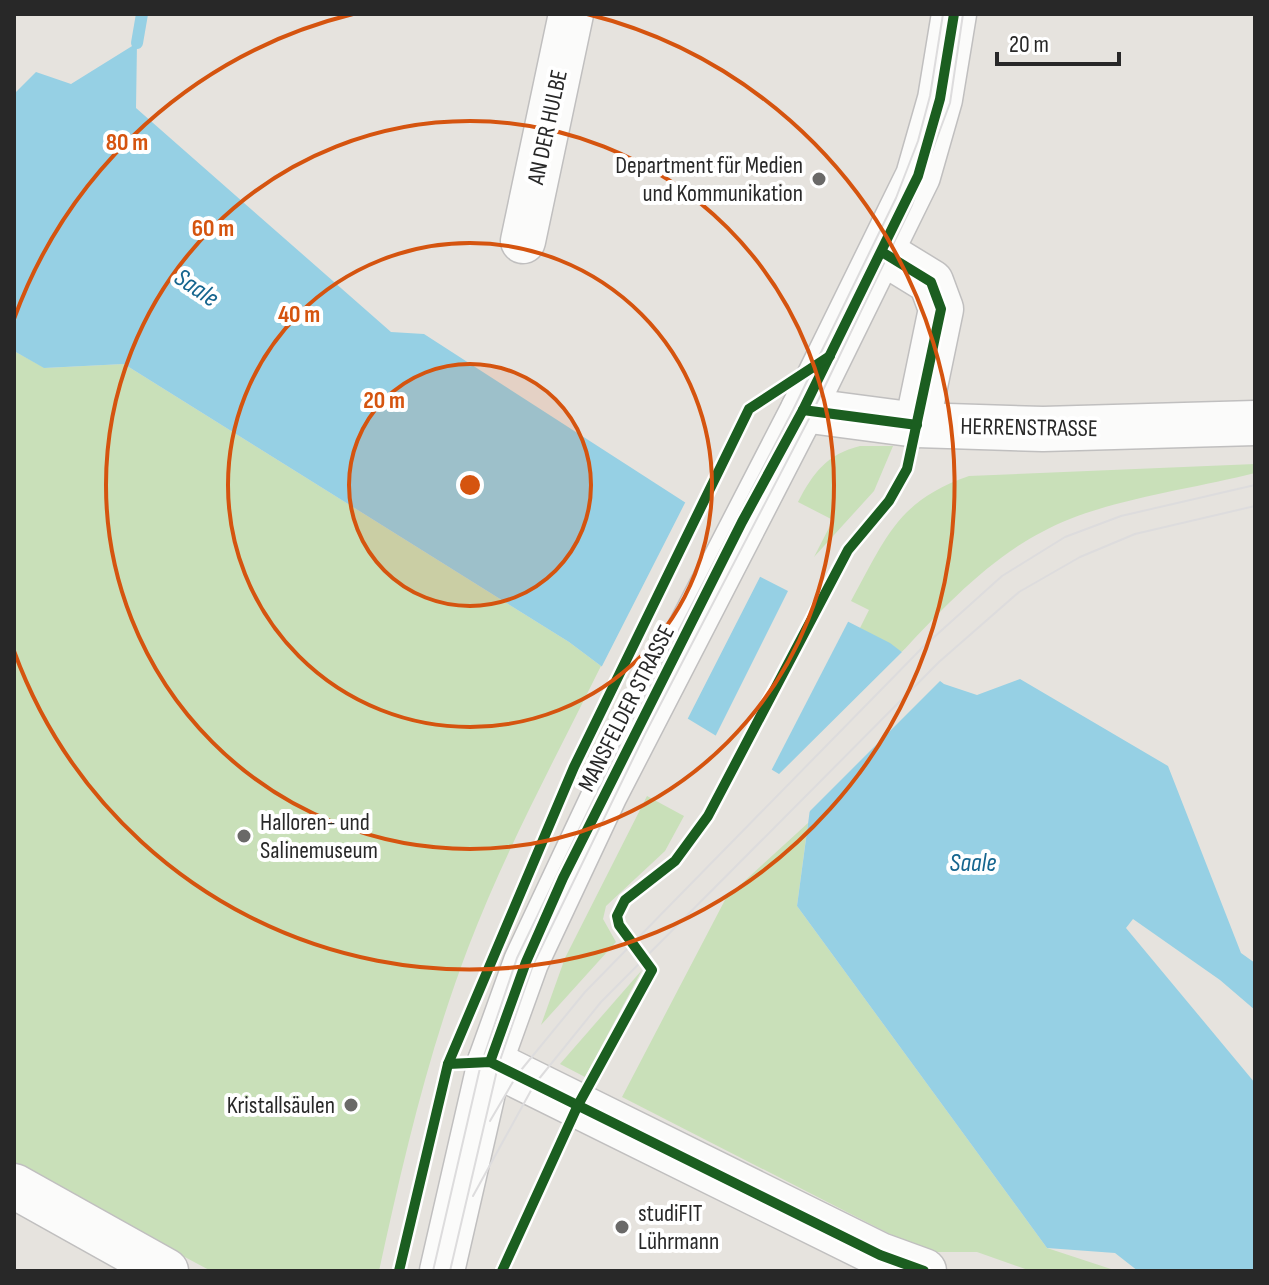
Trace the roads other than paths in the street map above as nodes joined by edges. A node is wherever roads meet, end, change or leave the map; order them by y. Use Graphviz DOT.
graph roads {
  1 [pos="571,14"];
  2 [pos="954,14"];
  3 [pos="523,241"];
  4 [pos="882,252"];
  5 [pos="803,410"];
  6 [pos="1255,423"];
  7 [pos="917,425"];
  8 [pos="490,1062"];
  9 [pos="14,1186"];
  10 [pos="166,1271"];
  11 [pos="442,1271"];
  12 [pos="924,1271"];
  1 -- 3 [label="street, AN DER HULBE"];
  2 -- 4 [label="street, MANSFELDER STRASSE"];
  4 -- 5 [label="street, MANSFELDER STRASSE"];
  4 -- 7 [label="street"];
  5 -- 7 [label="street, HERRENSTRASSE"];
  5 -- 8 [label="street, MANSFELDER STRASSE"];
  6 -- 7 [label="street, HERRENSTRASSE"];
  8 -- 11 [label="street, MANSFELDER STRASSE"];
  8 -- 12 [label="street"];
  9 -- 10 [label="street"];
}
